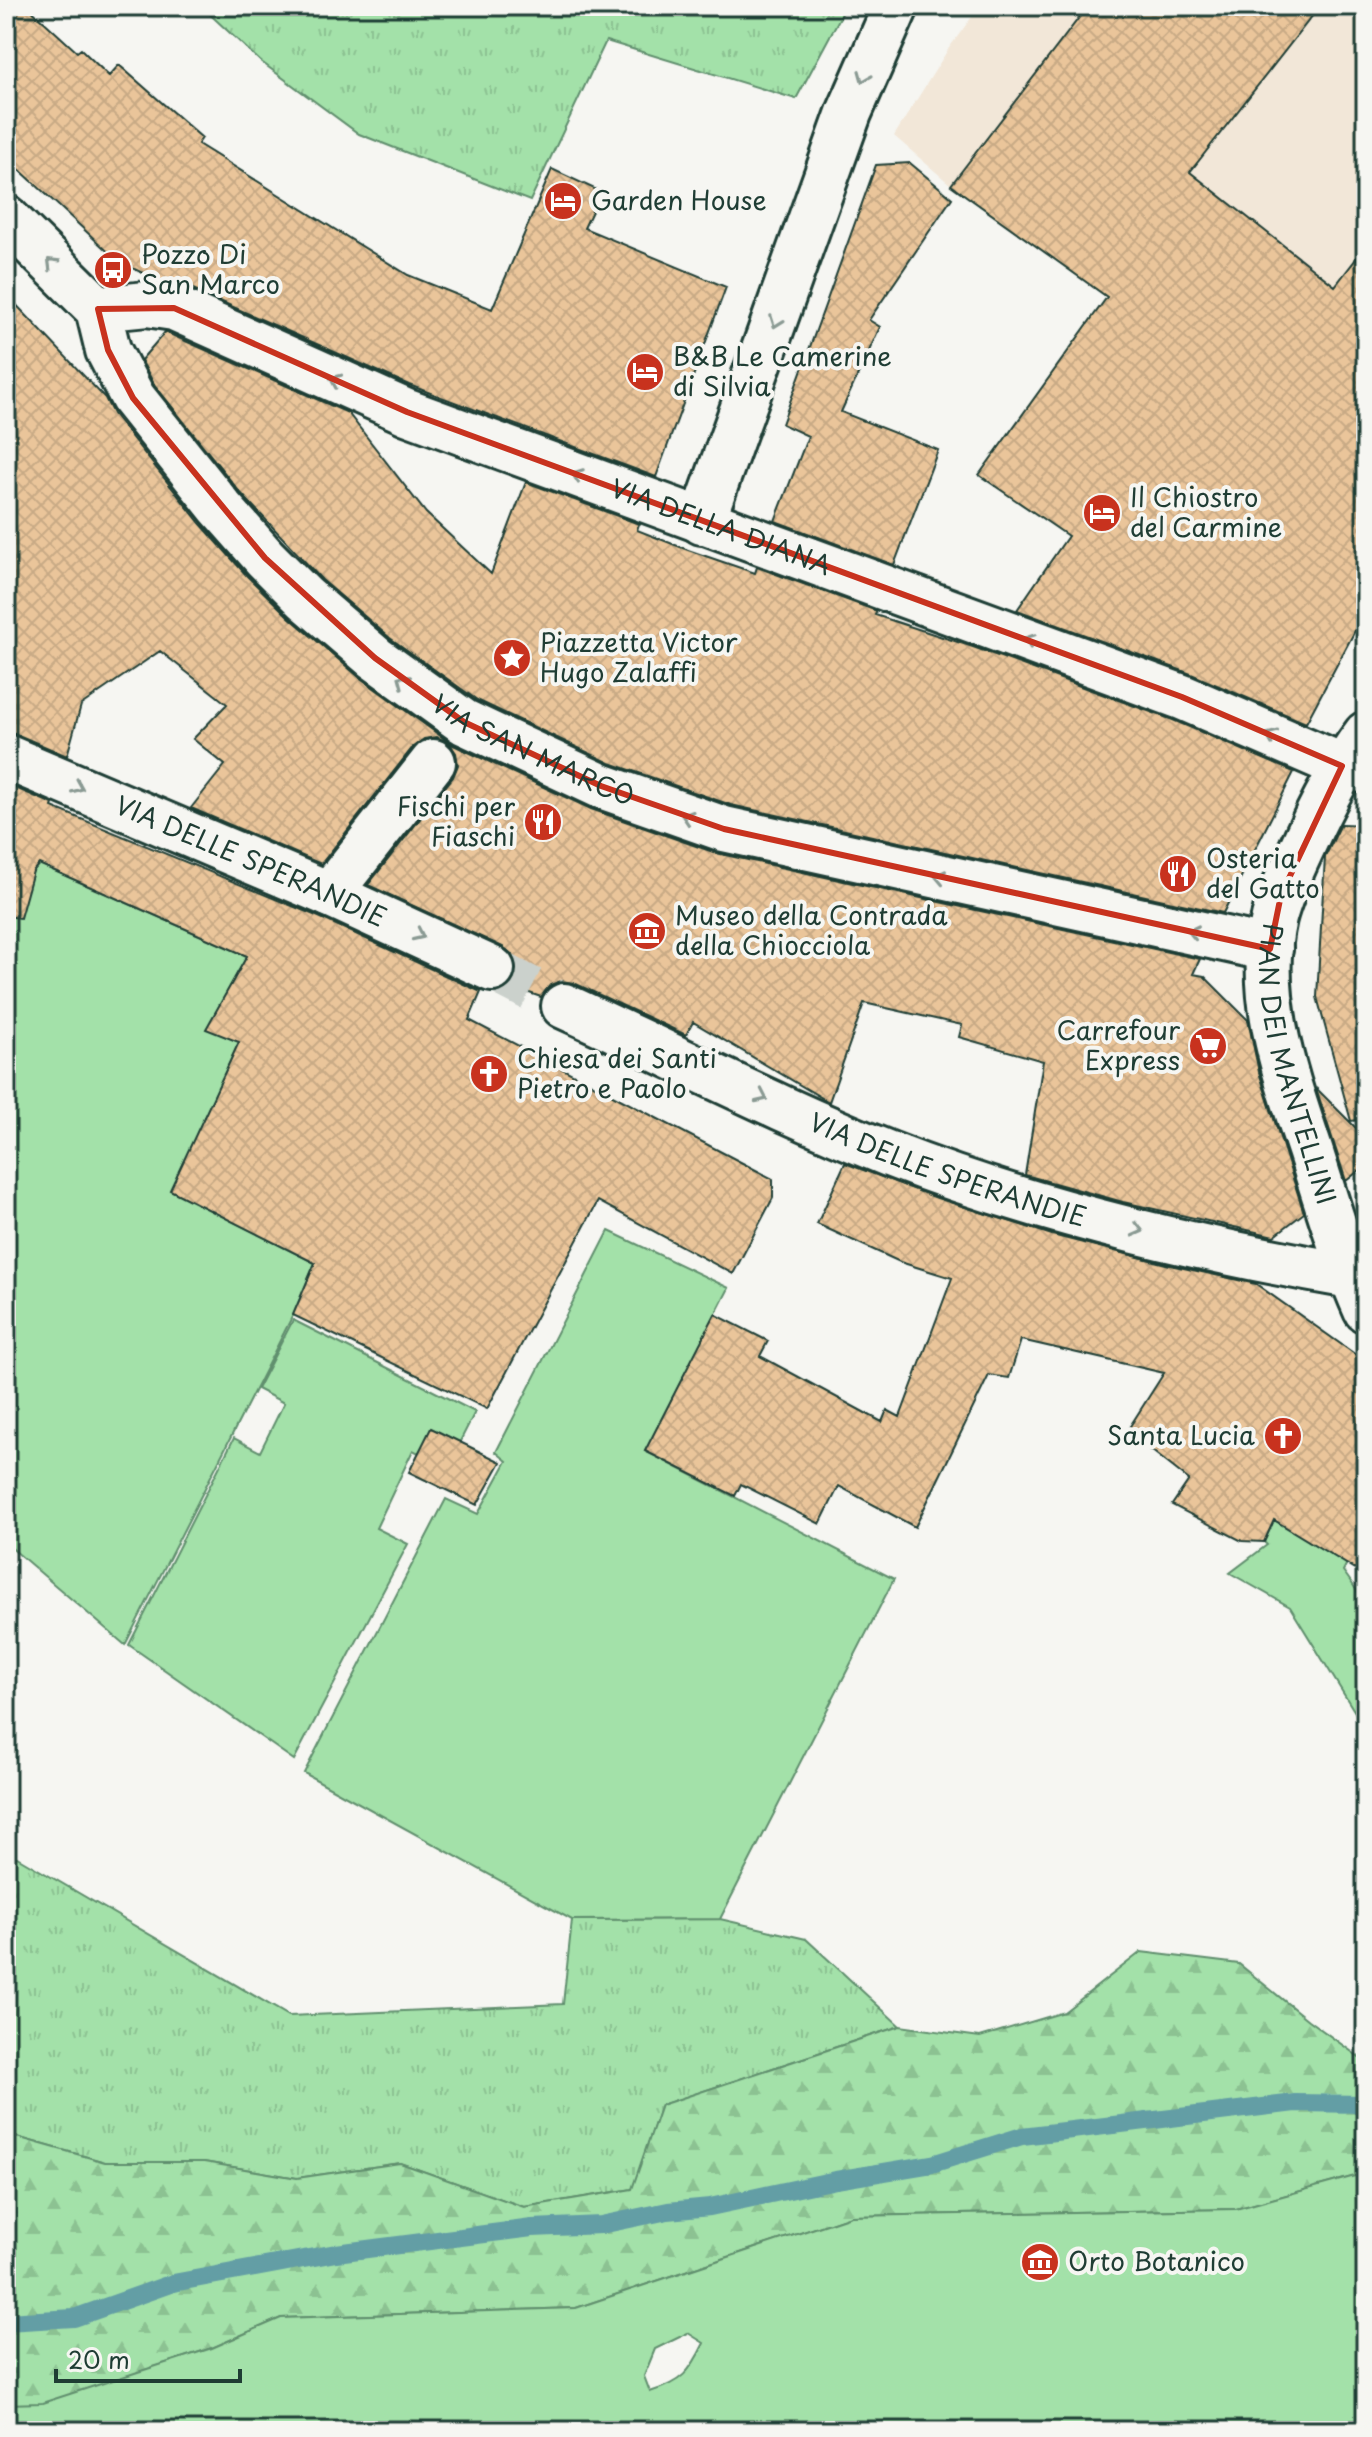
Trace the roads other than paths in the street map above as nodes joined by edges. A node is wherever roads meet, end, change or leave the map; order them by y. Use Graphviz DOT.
graph roads {
  1 [pos="896,6"];
  2 [pos="6,218"];
  3 [pos="98,309"];
  4 [pos="702,522"];
  5 [pos="6,757"];
  6 [pos="1358,757"];
  7 [pos="433,762"];
  8 [pos="329,894"];
  9 [pos="1270,949"];
  10 [pos="492,969"];
  11 [pos="564,1006"];
  12 [pos="1359,1293"];
  1 -- 4 [label="street, one-way"];
  3 -- 2 [label="street, one-way"];
  4 -- 3 [label="street, VIA DELLA DIANA, one-way"];
  9 -- 3 [label="street, VIA SAN MARCO, one-way"];
  6 -- 4 [label="street, VIA DELLA DIANA, one-way"];
  5 -- 8 [label="street, VIA DELLE SPERANDIE, one-way"];
  6 -- 9 [label="street, PIAN DEI MANTELLINI"];
  7 -- 8 [label="street"];
  8 -- 10 [label="street, VIA DELLE SPERANDIE, one-way"];
  9 -- 12 [label="street, PIAN DEI MANTELLINI"];
  11 -- 12 [label="street, VIA DELLE SPERANDIE, one-way"];
}
